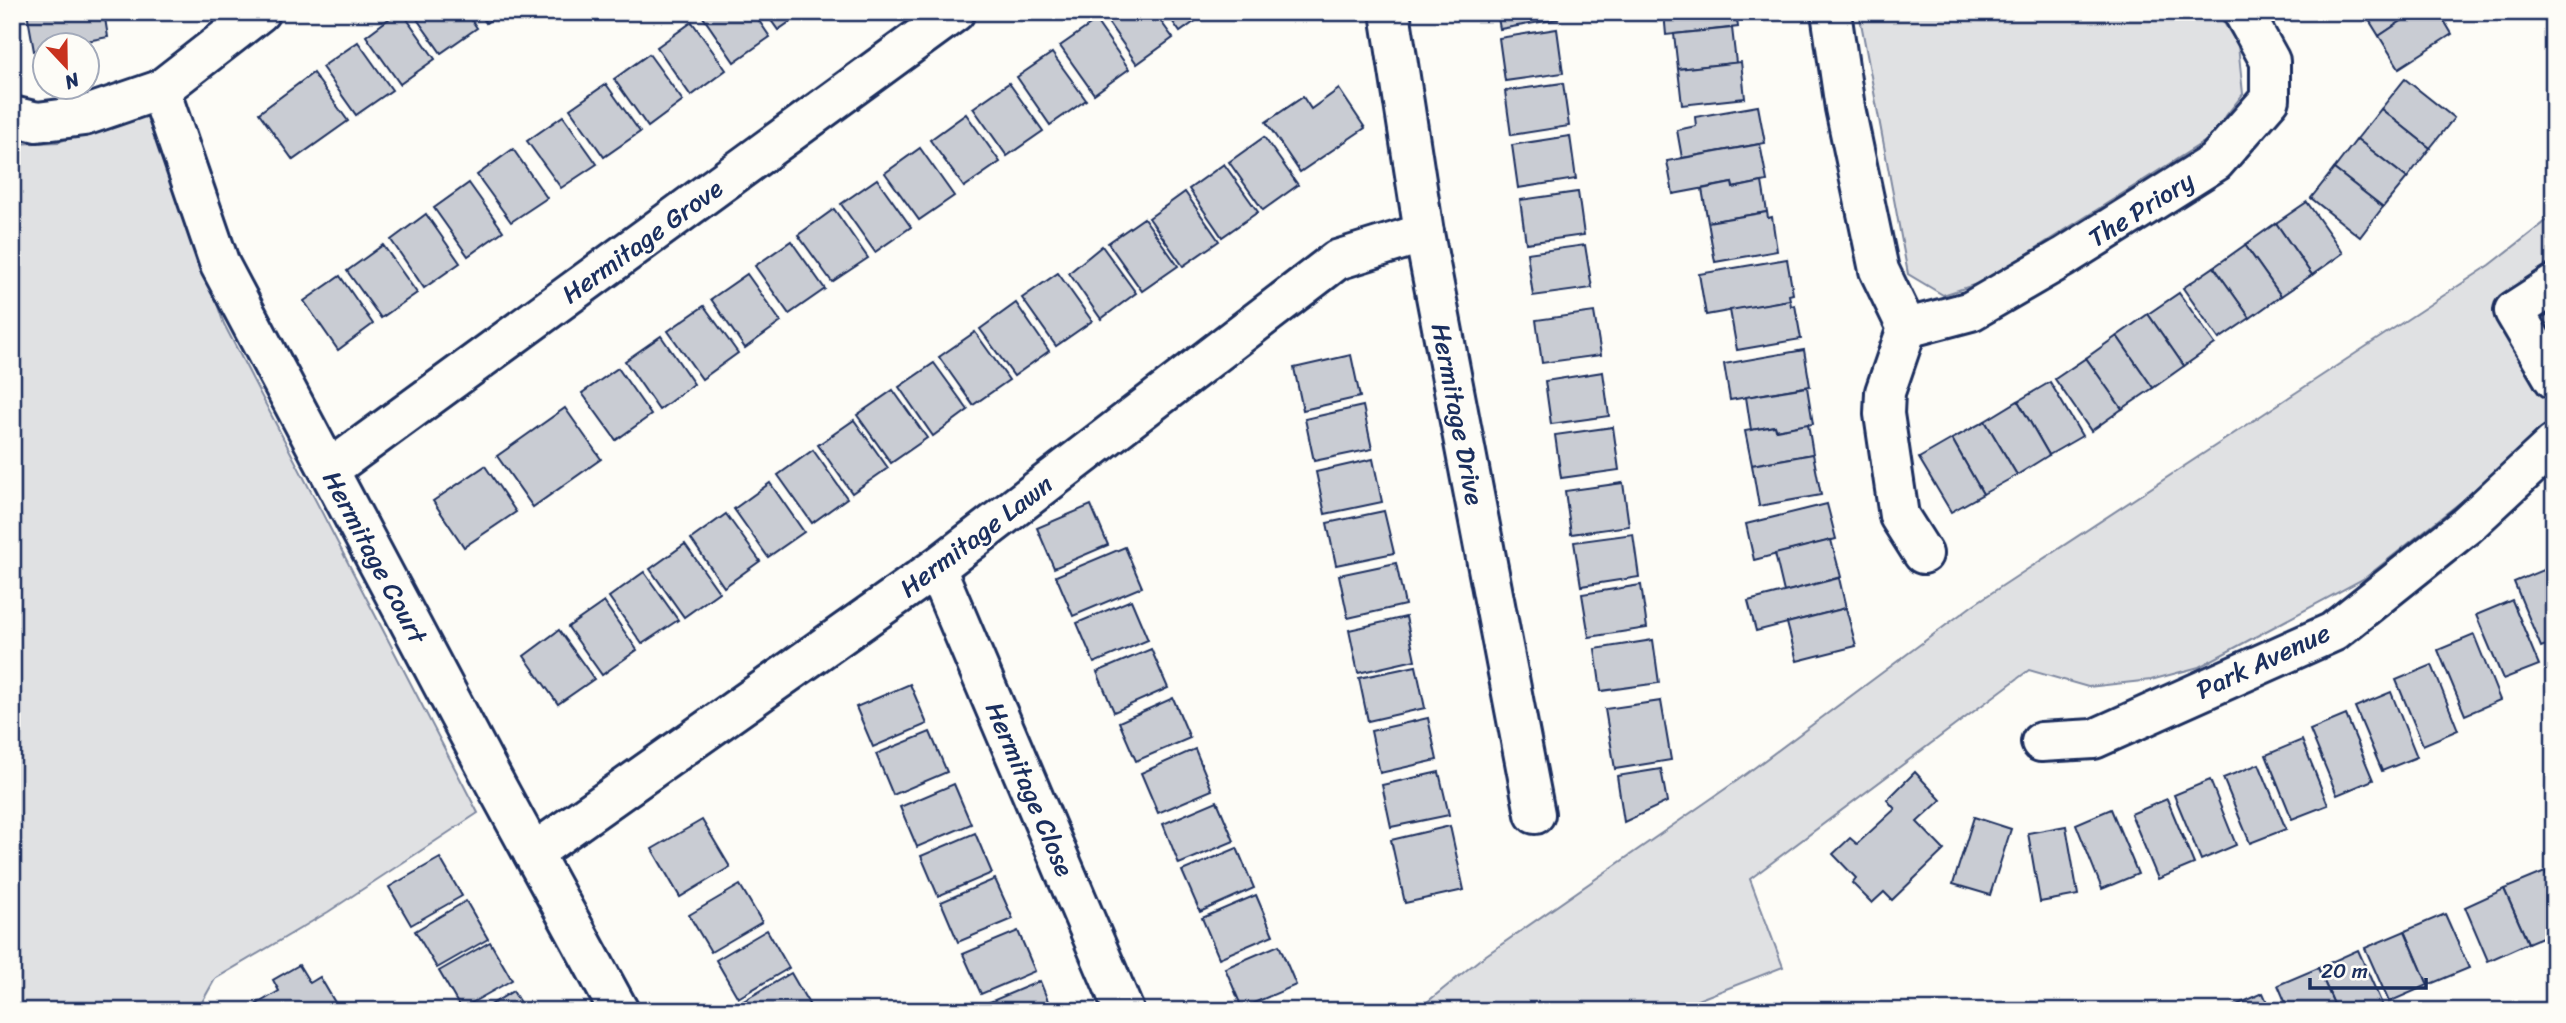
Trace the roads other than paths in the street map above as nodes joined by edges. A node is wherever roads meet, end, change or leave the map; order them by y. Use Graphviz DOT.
graph roads {
  1 [pos="260,12"];
  2 [pos="955,12"];
  3 [pos="1390,12"];
  4 [pos="1831,12"];
  5 [pos="2243,12"];
  6 [pos="160,90"];
  7 [pos="12,116"];
  8 [pos="1424,233"];
  9 [pos="2554,285"];
  10 [pos="1907,328"];
  11 [pos="2554,379"];
  12 [pos="2554,444"];
  13 [pos="329,470"];
  14 [pos="1923,554"];
  15 [pos="936,568"];
  16 [pos="2041,741"];
  17 [pos="1535,814"];
  18 [pos="533,853"];
  19 [pos="619,1011"];
  20 [pos="1124,1011"];
  1 -- 6 [label="street"];
  2 -- 13 [label="street, Hermitage Grove"];
  3 -- 8 [label="street, Hermitage Drive"];
  4 -- 10 [label="street"];
  5 -- 10 [label="street, The Priory"];
  6 -- 7 [label="street"];
  6 -- 13 [label="street, Hermitage Court"];
  8 -- 15 [label="street, Hermitage Lawn"];
  8 -- 17 [label="street, Hermitage Drive"];
  9 -- 11 [label="street"];
  10 -- 14 [label="street"];
  12 -- 16 [label="street, Park Avenue"];
  13 -- 18 [label="street, Hermitage Court"];
  15 -- 18 [label="street, Hermitage Lawn"];
  15 -- 20 [label="street, Hermitage Close"];
  18 -- 19 [label="street, Hermitage Court"];
}
